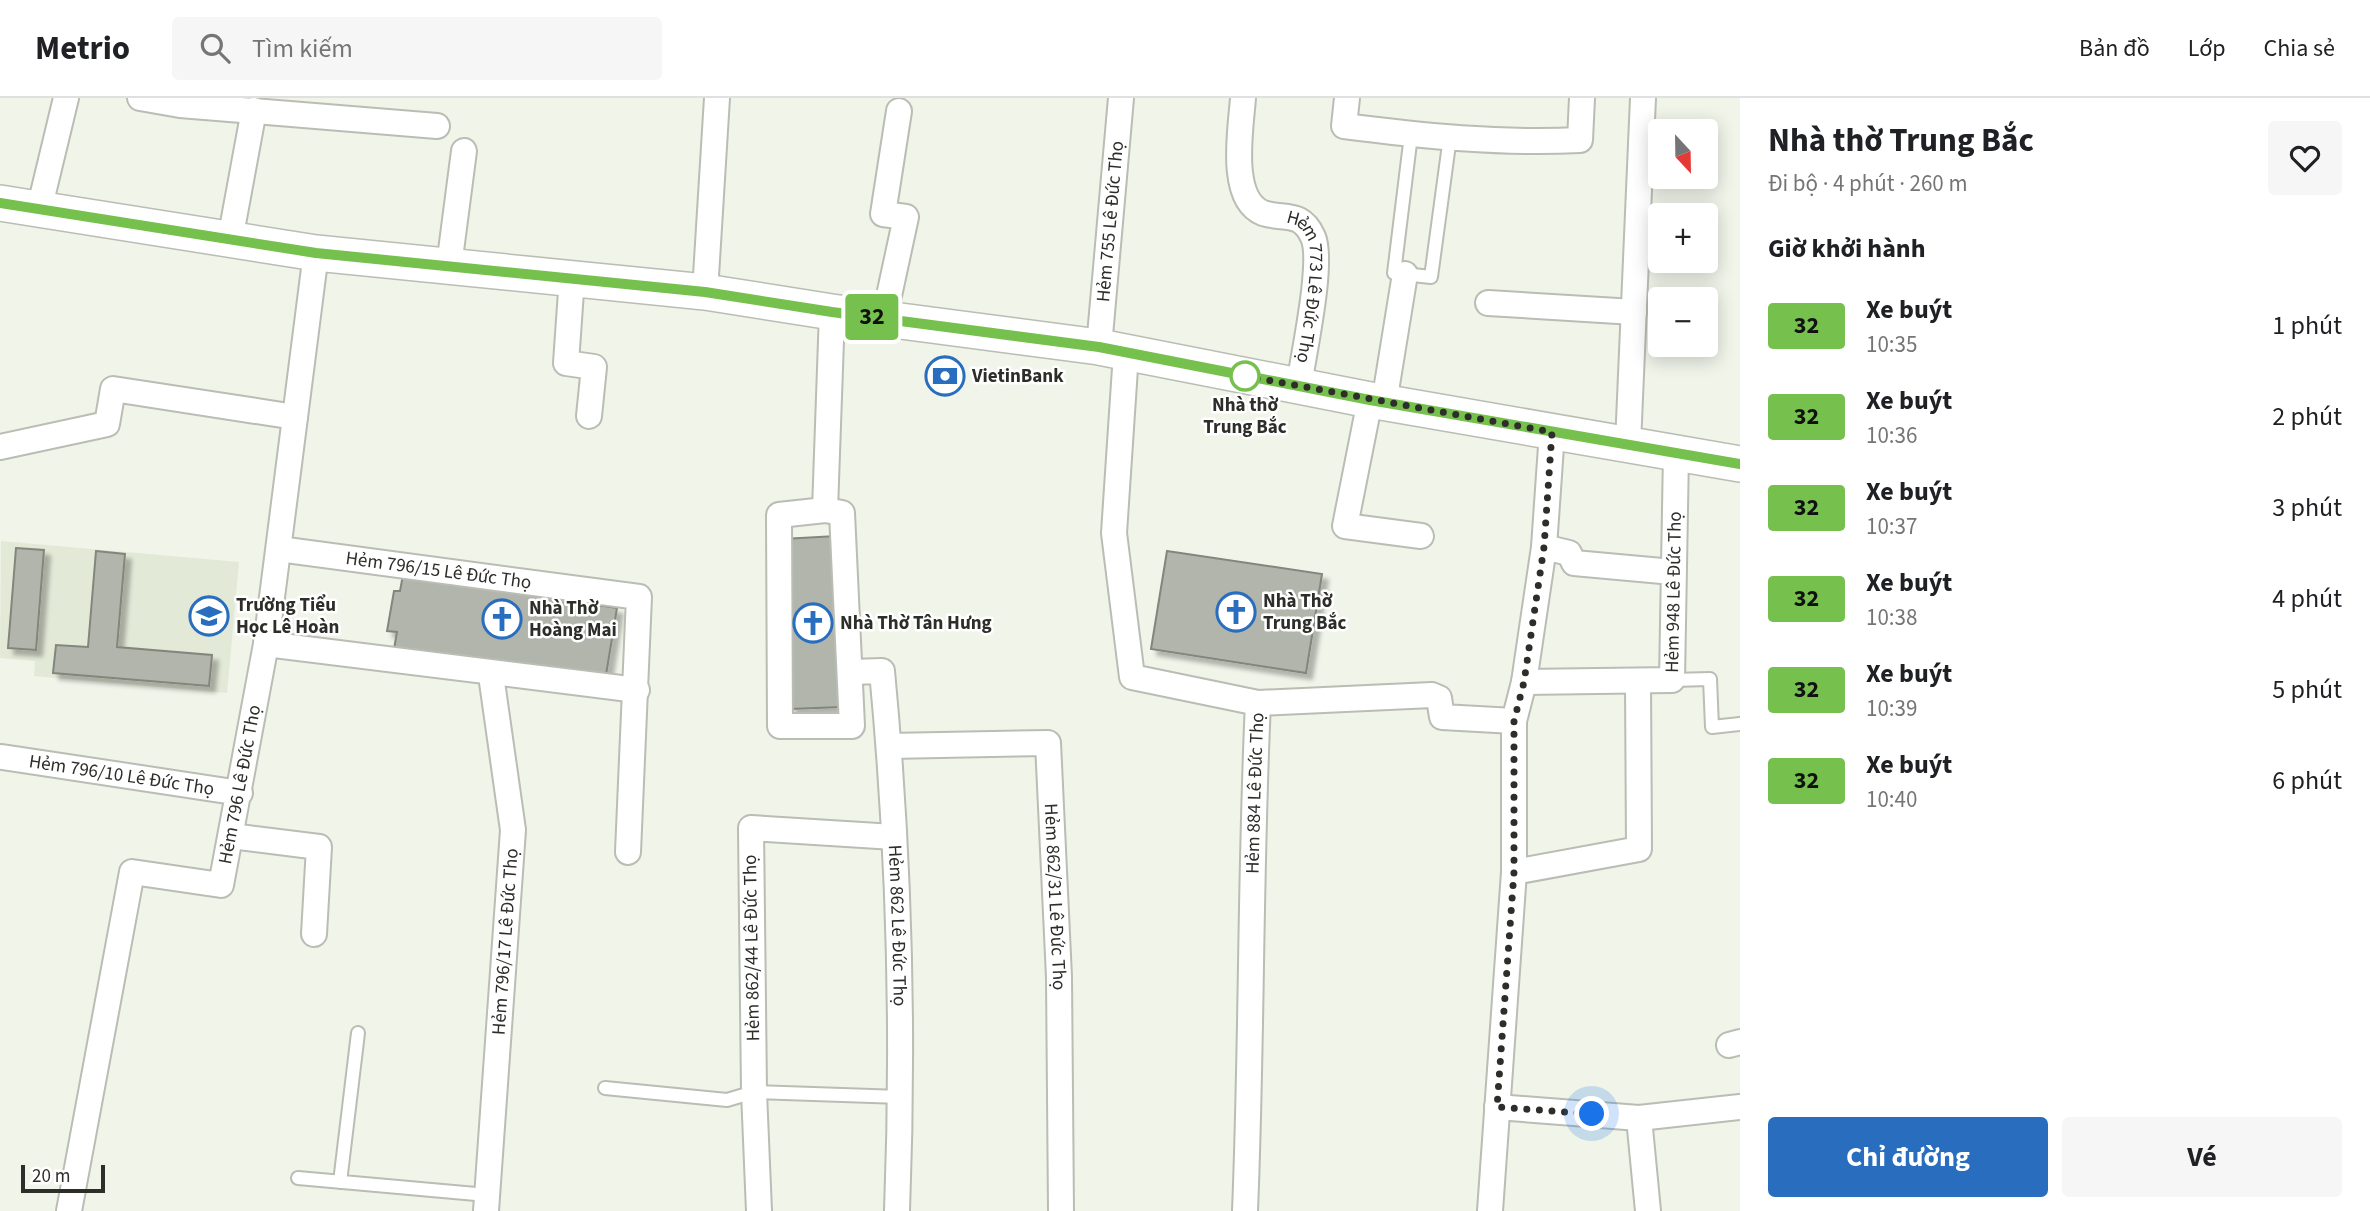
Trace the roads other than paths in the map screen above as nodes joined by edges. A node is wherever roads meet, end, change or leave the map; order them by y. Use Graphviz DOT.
graph roads {
  1 [pos="66,98"];
  2 [pos="140,98"];
  3 [pos="717,98"];
  4 [pos="1121,98"];
  5 [pos="1243,98"];
  6 [pos="1347,98"];
  7 [pos="1582,98"];
  8 [pos="1643,98"];
  9 [pos="254,110"];
  10 [pos="899,111"];
  11 [pos="437,126"];
  12 [pos="1411,135"];
  13 [pos="1450,136"];
  14 [pos="464,151"];
  15 [pos="0,203"];
  16 [pos="39,210"];
  17 [pos="230,240"];
  18 [pos="316,253"];
  19 [pos="449,266"];
  20 [pos="1405,274"];
  21 [pos="572,277"];
  22 [pos="705,292"];
  23 [pos="1488,303"];
  24 [pos="832,312"];
  25 [pos="1634,313"];
  26 [pos="884,319"];
  27 [pos="1113,350"];
  28 [pos="1298,386"];
  29 [pos="1377,401"];
  30 [pos="589,416"];
  31 [pos="295,417"];
  32 [pos="1552,432"];
  33 [pos="1628,444"];
  34 [pos="0,447"];
  35 [pos="1676,453"];
  36 [pos="1740,464"];
  37 [pos="825,510"];
  38 [pos="1421,536"];
  39 [pos="1544,547"];
  40 [pos="279,549"];
  41 [pos="1673,572"];
  42 [pos="266,644"];
  43 [pos="850,672"];
  44 [pos="491,675"];
  45 [pos="1672,680"];
  46 [pos="1638,681"];
  47 [pos="1524,682"];
  48 [pos="636,690"];
  49 [pos="1258,703"];
  50 [pos="1514,721"];
  51 [pos="1740,724"];
  52 [pos="889,746"];
  53 [pos="2,757"];
  54 [pos="240,793"];
  55 [pos="231,836"];
  56 [pos="894,837"];
  57 [pos="628,852"];
  58 [pos="1514,872"];
  59 [pos="314,934"];
  60 [pos="358,1033"];
  61 [pos="605,1088"];
  62 [pos="754,1092"];
  63 [pos="901,1097"];
  64 [pos="1497,1107"];
  65 [pos="1740,1107"];
  66 [pos="1639,1118"];
  67 [pos="298,1178"];
  68 [pos="340,1182"];
  69 [pos="486,1203"];
  70 [pos="69,1211"];
  71 [pos="760,1211"];
  72 [pos="897,1211"];
  73 [pos="1061,1211"];
  74 [pos="1245,1211"];
  75 [pos="1490,1211"];
  76 [pos="1648,1211"];
  1 -- 16 [label="street"];
  2 -- 9 [label="street"];
  3 -- 22 [label="street"];
  4 -- 27 [label="street, Hẻm 755 Lê Đức Thọ"];
  5 -- 28 [label="street, Hẻm 773 Lê Đức Thọ"];
  6 -- 12 [label="street"];
  7 -- 13 [label="street"];
  8 -- 25 [label="street"];
  9 -- 11 [label="street"];
  9 -- 17 [label="street"];
  10 -- 26 [label="street"];
  12 -- 13 [label="street"];
  12 -- 20 [label="lane"];
  13 -- 20 [label="lane"];
  14 -- 19 [label="street"];
  15 -- 16 [label="main road"];
  16 -- 17 [label="main road"];
  17 -- 18 [label="main road"];
  18 -- 19 [label="main road"];
  18 -- 31 [label="street, Hẻm 796 Lê Đức Thọ"];
  19 -- 21 [label="main road"];
  20 -- 29 [label="street"];
  21 -- 22 [label="main road"];
  21 -- 30 [label="street"];
  22 -- 24 [label="main road"];
  23 -- 25 [label="street"];
  24 -- 26 [label="main road"];
  24 -- 37 [label="street"];
  25 -- 33 [label="street"];
  26 -- 27 [label="main road"];
  27 -- 28 [label="main road"];
  27 -- 49 [label="street, Hẻm 884 Lê Đức Thọ"];
  28 -- 29 [label="main road"];
  29 -- 32 [label="main road"];
  29 -- 38 [label="street"];
  31 -- 34 [label="street"];
  31 -- 40 [label="street, Hẻm 796 Lê Đức Thọ"];
  32 -- 33 [label="main road"];
  32 -- 39 [label="street"];
  33 -- 35 [label="main road"];
  35 -- 36 [label="main road"];
  35 -- 41 [label="street, Hẻm 948 Lê Đức Thọ"];
  37 -- 43 [label="street"];
  37 -- 43 [label="street"];
  39 -- 41 [label="street"];
  39 -- 47 [label="street"];
  40 -- 42 [label="street, Hẻm 796 Lê Đức Thọ"];
  40 -- 48 [label="street, Hẻm 796/15 Lê Đức Thọ"];
  41 -- 45 [label="street, Hẻm 948 Lê Đức Thọ"];
  42 -- 44 [label="street"];
  42 -- 54 [label="street, Hẻm 796 Lê Đức Thọ"];
  43 -- 52 [label="street, Hẻm 862 Lê Đức Thọ"];
  44 -- 48 [label="street"];
  44 -- 69 [label="street, Hẻm 796/17 Lê Đức Thọ"];
  45 -- 46 [label="street, Hẻm 948 Lê Đức Thọ"];
  45 -- 51 [label="lane"];
  46 -- 47 [label="street, Hẻm 948 Lê Đức Thọ"];
  46 -- 58 [label="street"];
  47 -- 50 [label="street"];
  48 -- 57 [label="street, Hẻm 796/15 Lê Đức Thọ"];
  49 -- 50 [label="street"];
  49 -- 74 [label="street, Hẻm 884 Lê Đức Thọ"];
  50 -- 58 [label="street"];
  52 -- 56 [label="street, Hẻm 862 Lê Đức Thọ"];
  52 -- 73 [label="street, Hẻm 862/31 Lê Đức Thọ"];
  53 -- 54 [label="street, Hẻm 796/10 Lê Đức Thọ"];
  54 -- 55 [label="street, Hẻm 796 Lê Đức Thọ"];
  55 -- 59 [label="street"];
  55 -- 70 [label="street, Hẻm 796 Lê Đức Thọ"];
  56 -- 62 [label="street, Hẻm 862/44 Lê Đức Thọ"];
  56 -- 63 [label="street, Hẻm 862 Lê Đức Thọ"];
  58 -- 64 [label="street"];
  60 -- 68 [label="lane"];
  61 -- 62 [label="lane"];
  62 -- 63 [label="lane"];
  62 -- 71 [label="street, Hẻm 862/44 Lê Đức Thọ"];
  63 -- 72 [label="street, Hẻm 862 Lê Đức Thọ"];
  64 -- 66 [label="street"];
  64 -- 75 [label="street"];
  65 -- 66 [label="street"];
  66 -- 76 [label="street"];
  67 -- 68 [label="lane"];
  68 -- 69 [label="lane"];
}
